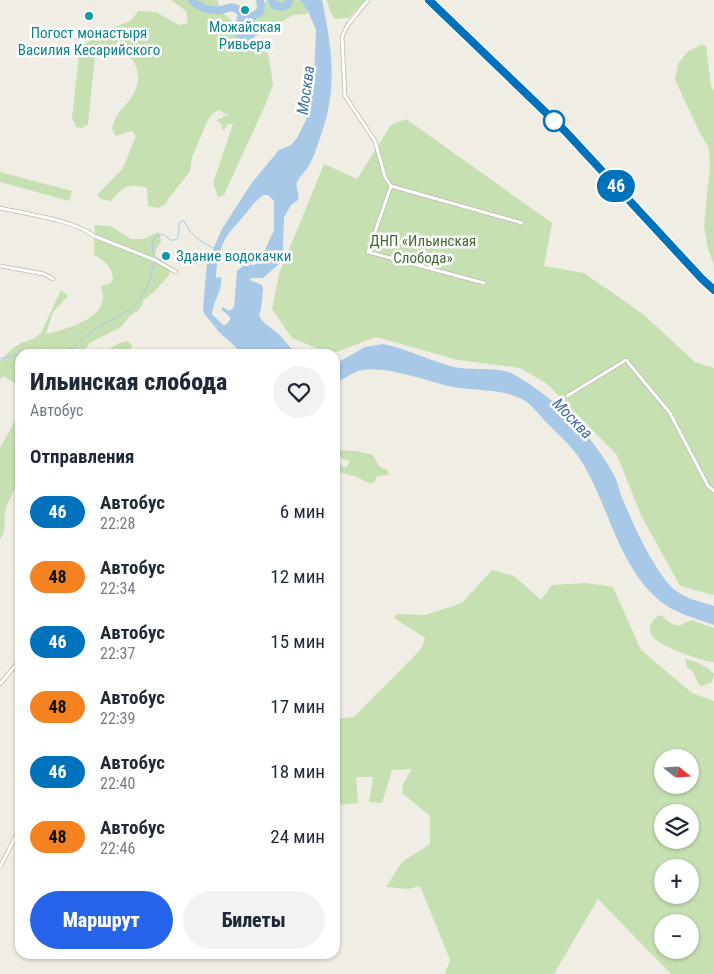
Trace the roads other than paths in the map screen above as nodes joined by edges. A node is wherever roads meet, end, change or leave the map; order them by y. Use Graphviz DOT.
graph roads {
  1 [pos="368,0"];
  2 [pos="429,0"];
  3 [pos="391,186"];
  4 [pos="0,208"];
  5 [pos="522,223"];
  6 [pos="0,266"];
  7 [pos="176,272"];
  8 [pos="53,279"];
  9 [pos="484,284"];
  10 [pos="714,290"];
  11 [pos="568,396"];
  12 [pos="714,491"];
  13 [pos="15,666"];
  14 [pos="0,684"];
  15 [pos="15,838"];
  16 [pos="0,868"];
  1 -- 3 [label="street"];
  2 -- 10 [label="main road"];
  3 -- 5 [label="street"];
  3 -- 9 [label="street"];
  4 -- 7 [label="street"];
  6 -- 8 [label="street"];
  11 -- 12 [label="street"];
  13 -- 14 [label="street"];
  15 -- 16 [label="street"];
}
